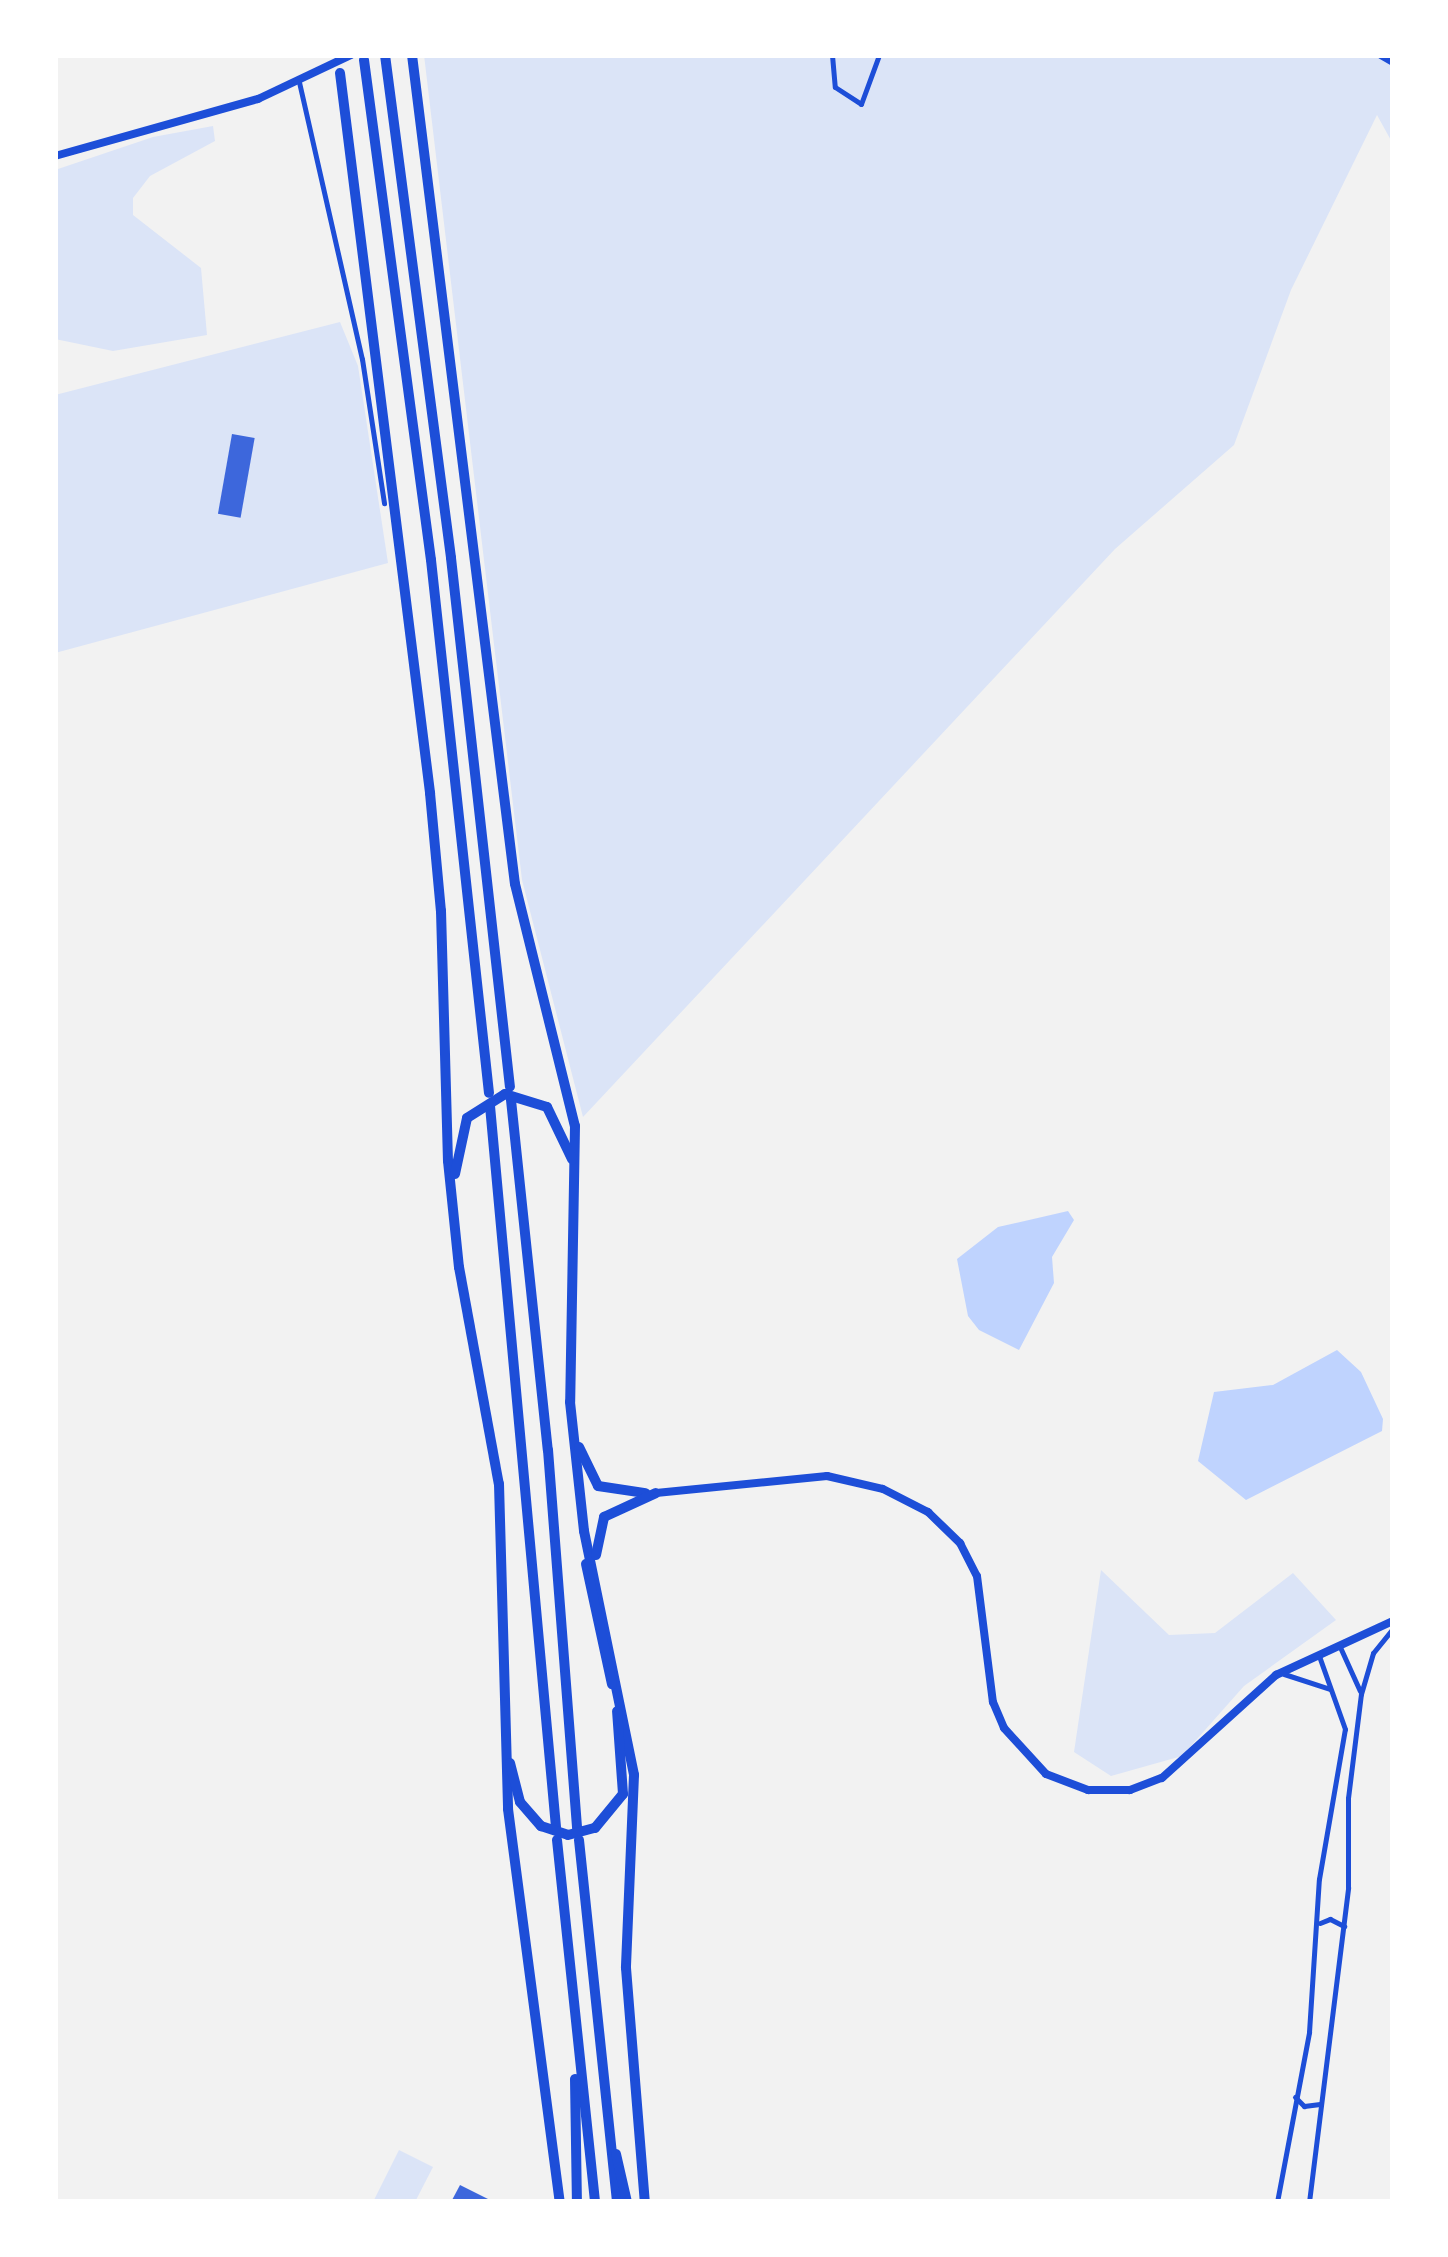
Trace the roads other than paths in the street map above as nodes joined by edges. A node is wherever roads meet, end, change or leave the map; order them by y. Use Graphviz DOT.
graph roads {
  1 [pos="351,55"];
  2 [pos="385,55"];
  3 [pos="412,55"];
  4 [pos="832,55"];
  5 [pos="879,55"];
  6 [pos="1381,55"];
  7 [pos="364,60"];
  8 [pos="1393,62"];
  9 [pos="340,73"];
  10 [pos="299,82"];
  11 [pos="55,156"];
  12 [pos="384,504"];
  13 [pos="489,1093"];
  14 [pos="490,1106"];
  15 [pos="577,1210"];
  16 [pos="456,1225"];
  17 [pos="570,1402"];
  18 [pos="656,1493"];
  19 [pos="1393,1624"];
  20 [pos="608,1629"];
  21 [pos="1338,1642"];
  22 [pos="1318,1653"];
  23 [pos="1276,1675"];
  24 [pos="1332,1690"];
  25 [pos="1360,1694"];
  26 [pos="505,1738"];
  27 [pos="1319,1924"];
  28 [pos="1344,1926"];
  29 [pos="574,2018"];
  30 [pos="1295,2097"];
  31 [pos="1320,2104"];
  32 [pos="610,2134"];
  33 [pos="560,2202"];
  34 [pos="577,2202"];
  35 [pos="595,2202"];
  36 [pos="617,2202"];
  37 [pos="627,2202"];
  38 [pos="645,2202"];
  39 [pos="1277,2202"];
  40 [pos="1309,2202"];
  1 -- 10 [label="street"];
  2 -- 32 [label="highway"];
  3 -- 15 [label="highway"];
  4 -- 5 [label="street"];
  6 -- 8 [label="street"];
  7 -- 13 [label="highway"];
  9 -- 16 [label="highway"];
  10 -- 11 [label="street"];
  10 -- 12 [label="street"];
  14 -- 29 [label="highway"];
  15 -- 16 [label="highway"];
  15 -- 17 [label="highway"];
  16 -- 26 [label="highway"];
  17 -- 18 [label="highway"];
  17 -- 20 [label="highway"];
  17 -- 26 [label="highway"];
  18 -- 20 [label="highway"];
  18 -- 23 [label="street"];
  19 -- 21 [label="street"];
  19 -- 25 [label="street"];
  20 -- 38 [label="highway"];
  21 -- 22 [label="street"];
  21 -- 25 [label="street"];
  22 -- 23 [label="street"];
  22 -- 24 [label="street"];
  23 -- 24 [label="street"];
  24 -- 27 [label="street"];
  25 -- 28 [label="street"];
  26 -- 33 [label="highway"];
  27 -- 28 [label="street"];
  27 -- 30 [label="street"];
  28 -- 31 [label="street"];
  29 -- 34 [label="highway"];
  29 -- 35 [label="highway"];
  30 -- 31 [label="street"];
  30 -- 39 [label="street"];
  31 -- 40 [label="street"];
  32 -- 36 [label="highway"];
  32 -- 37 [label="highway"];
}
